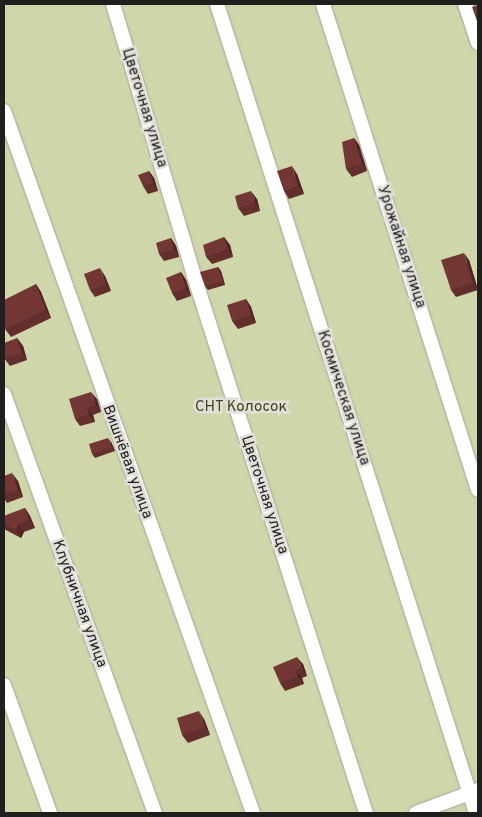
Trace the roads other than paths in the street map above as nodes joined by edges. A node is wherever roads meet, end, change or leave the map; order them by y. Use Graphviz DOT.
graph roads {
  1 [pos="113,4"];
  2 [pos="217,4"];
  3 [pos="323,4"];
  4 [pos="464,4"];
  5 [pos="478,43"];
  6 [pos="4,111"];
  7 [pos="4,394"];
  8 [pos="478,490"];
  9 [pos="4,685"];
  10 [pos="474,791"];
  11 [pos="50,813"];
  12 [pos="155,813"];
  13 [pos="253,813"];
  14 [pos="366,813"];
  15 [pos="416,813"];
  16 [pos="476,813"];
  1 -- 14 [label="street, Цветочная улица"];
  2 -- 10 [label="street, Космическая улица"];
  3 -- 8 [label="street, Урожайная улица"];
  4 -- 5 [label="street"];
  6 -- 13 [label="street, Вишнёвая улица"];
  7 -- 12 [label="street, Клубничная улица"];
  9 -- 11 [label="street"];
  10 -- 15 [label="street"];
  10 -- 16 [label="street, Космическая улица"];
}
